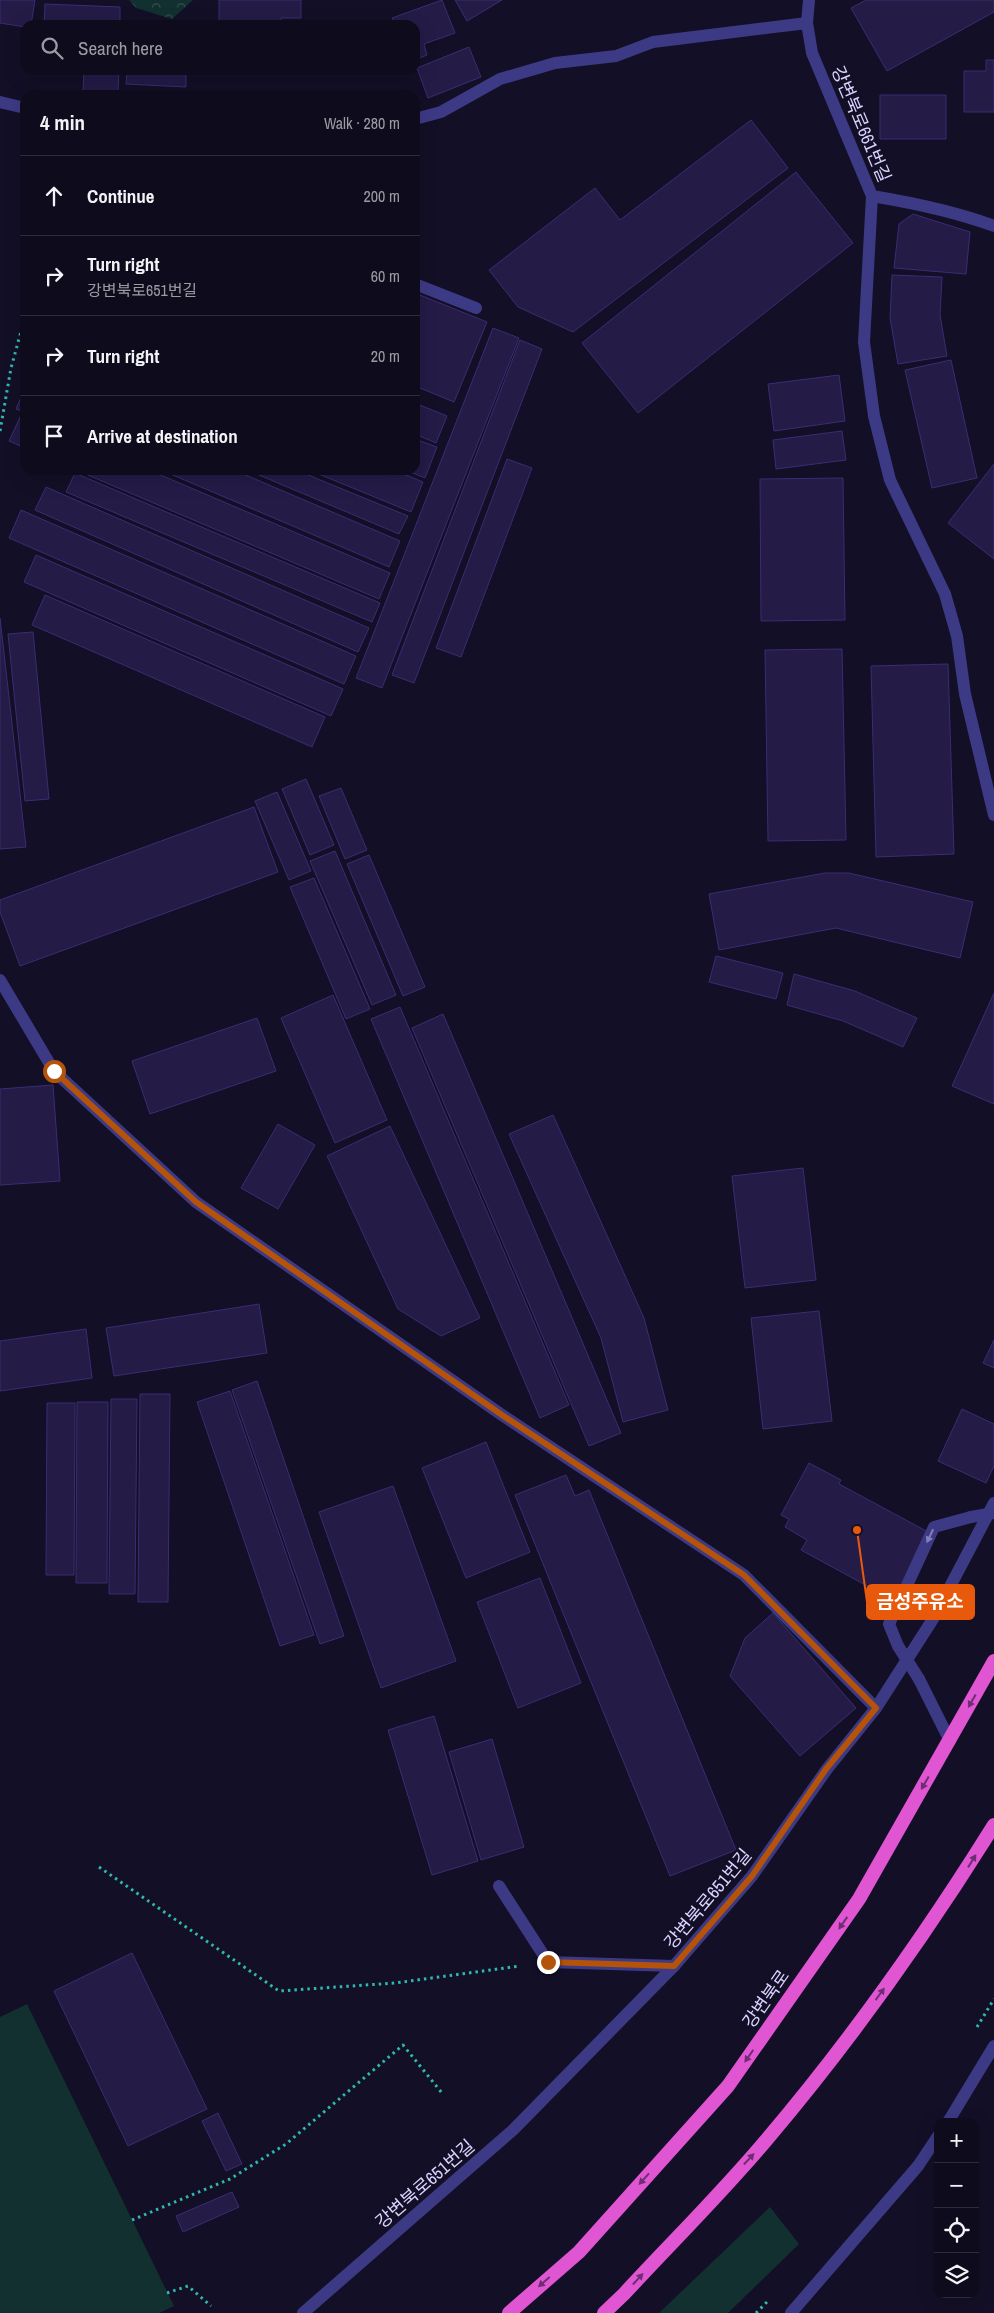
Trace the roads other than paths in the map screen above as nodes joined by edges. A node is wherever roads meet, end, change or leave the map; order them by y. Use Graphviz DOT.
graph roads {
  1 [pos="809,0"];
  2 [pos="807,23"];
  3 [pos="0,102"];
  4 [pos="20,107"];
  5 [pos="420,118"];
  6 [pos="872,196"];
  7 [pos="994,226"];
  8 [pos="420,286"];
  9 [pos="476,308"];
  10 [pos="994,815"];
  11 [pos="0,980"];
  12 [pos="994,1503"];
  13 [pos="994,1513"];
  14 [pos="994,1661"];
  15 [pos="990,1680"];
  16 [pos="876,1708"];
  17 [pos="950,1741"];
  18 [pos="994,1825"];
  19 [pos="499,1886"];
  20 [pos="674,1966"];
  21 [pos="994,2046"];
  22 [pos="950,2118"];
  23 [pos="934,2142"];
  24 [pos="303,2313"];
  25 [pos="509,2313"];
  26 [pos="604,2313"];
  27 [pos="791,2313"];
  1 -- 2 [label="street, 강변북로661번길"];
  2 -- 5 [label="street"];
  2 -- 6 [label="street, 강변북로661번길"];
  3 -- 4 [label="street"];
  6 -- 7 [label="street, 강변북로661번길"];
  6 -- 10 [label="street"];
  8 -- 9 [label="street"];
  11 -- 16 [label="street"];
  12 -- 16 [label="street, 강변북로651번길"];
  13 -- 17 [label="street, one-way, bridge"];
  14 -- 15 [label="highway, 강변북로"];
  15 -- 17 [label="highway, 강변북로, one-way"];
  16 -- 20 [label="street, 강변북로651번길"];
  17 -- 25 [label="highway, 강변북로, one-way"];
  26 -- 18 [label="highway, one-way"];
  19 -- 20 [label="street"];
  20 -- 24 [label="street, 강변북로651번길"];
  21 -- 22 [label="street"];
  23 -- 27 [label="street"];
}
